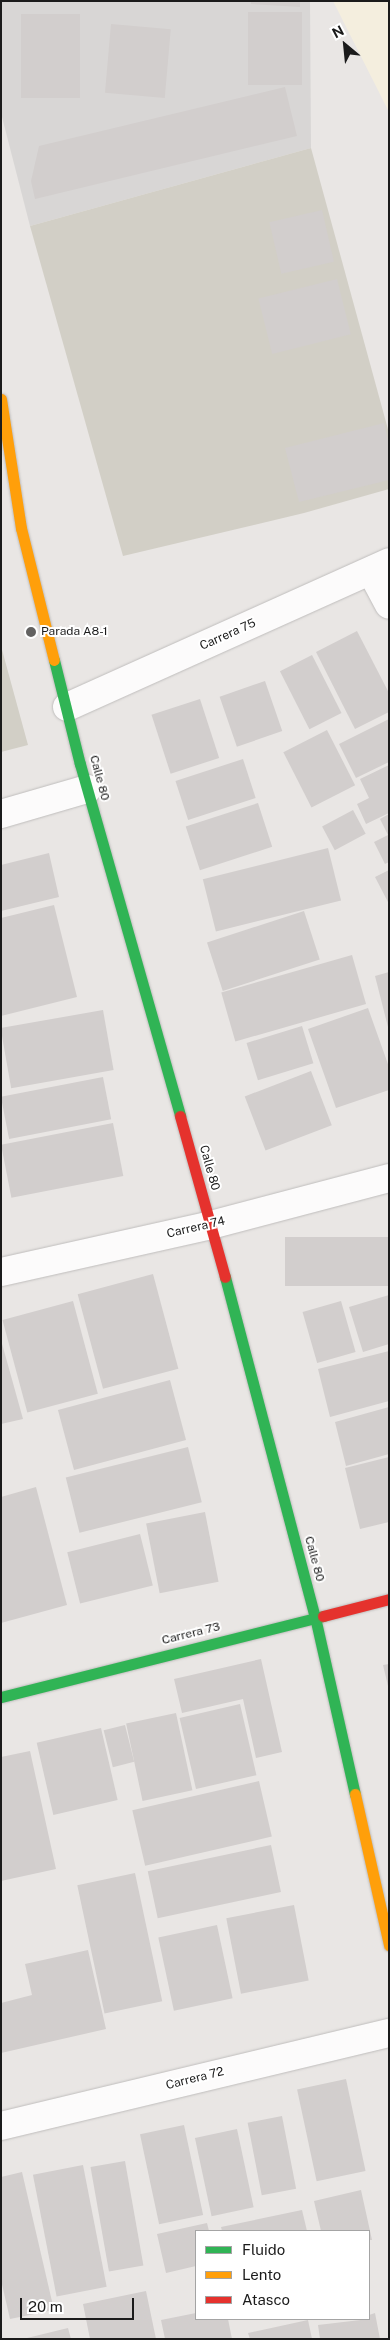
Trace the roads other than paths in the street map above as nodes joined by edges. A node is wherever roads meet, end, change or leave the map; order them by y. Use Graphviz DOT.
graph roads {
  1 [pos="1,399"];
  2 [pos="380,566"];
  3 [pos="389,605"];
  4 [pos="67,707"];
  5 [pos="87,789"];
  6 [pos="1,814"];
  7 [pos="389,1178"];
  8 [pos="211,1225"];
  9 [pos="1,1272"];
  10 [pos="389,1599"];
  11 [pos="315,1617"];
  12 [pos="1,1696"];
  13 [pos="389,1945"];
  14 [pos="389,2033"];
  15 [pos="1,2126"];
  1 -- 4 [label="street, Calle 80"];
  2 -- 3 [label="street"];
  2 -- 4 [label="street, Carrera 75"];
  4 -- 5 [label="street, Calle 80"];
  5 -- 6 [label="street"];
  5 -- 8 [label="street, Calle 80"];
  7 -- 8 [label="street, Carrera 74"];
  8 -- 9 [label="street, Carrera 74"];
  8 -- 11 [label="street, Calle 80"];
  10 -- 11 [label="street, Carrera 73"];
  11 -- 12 [label="street, Carrera 73"];
  11 -- 13 [label="street, Calle 80"];
  14 -- 15 [label="street, Carrera 72"];
}
